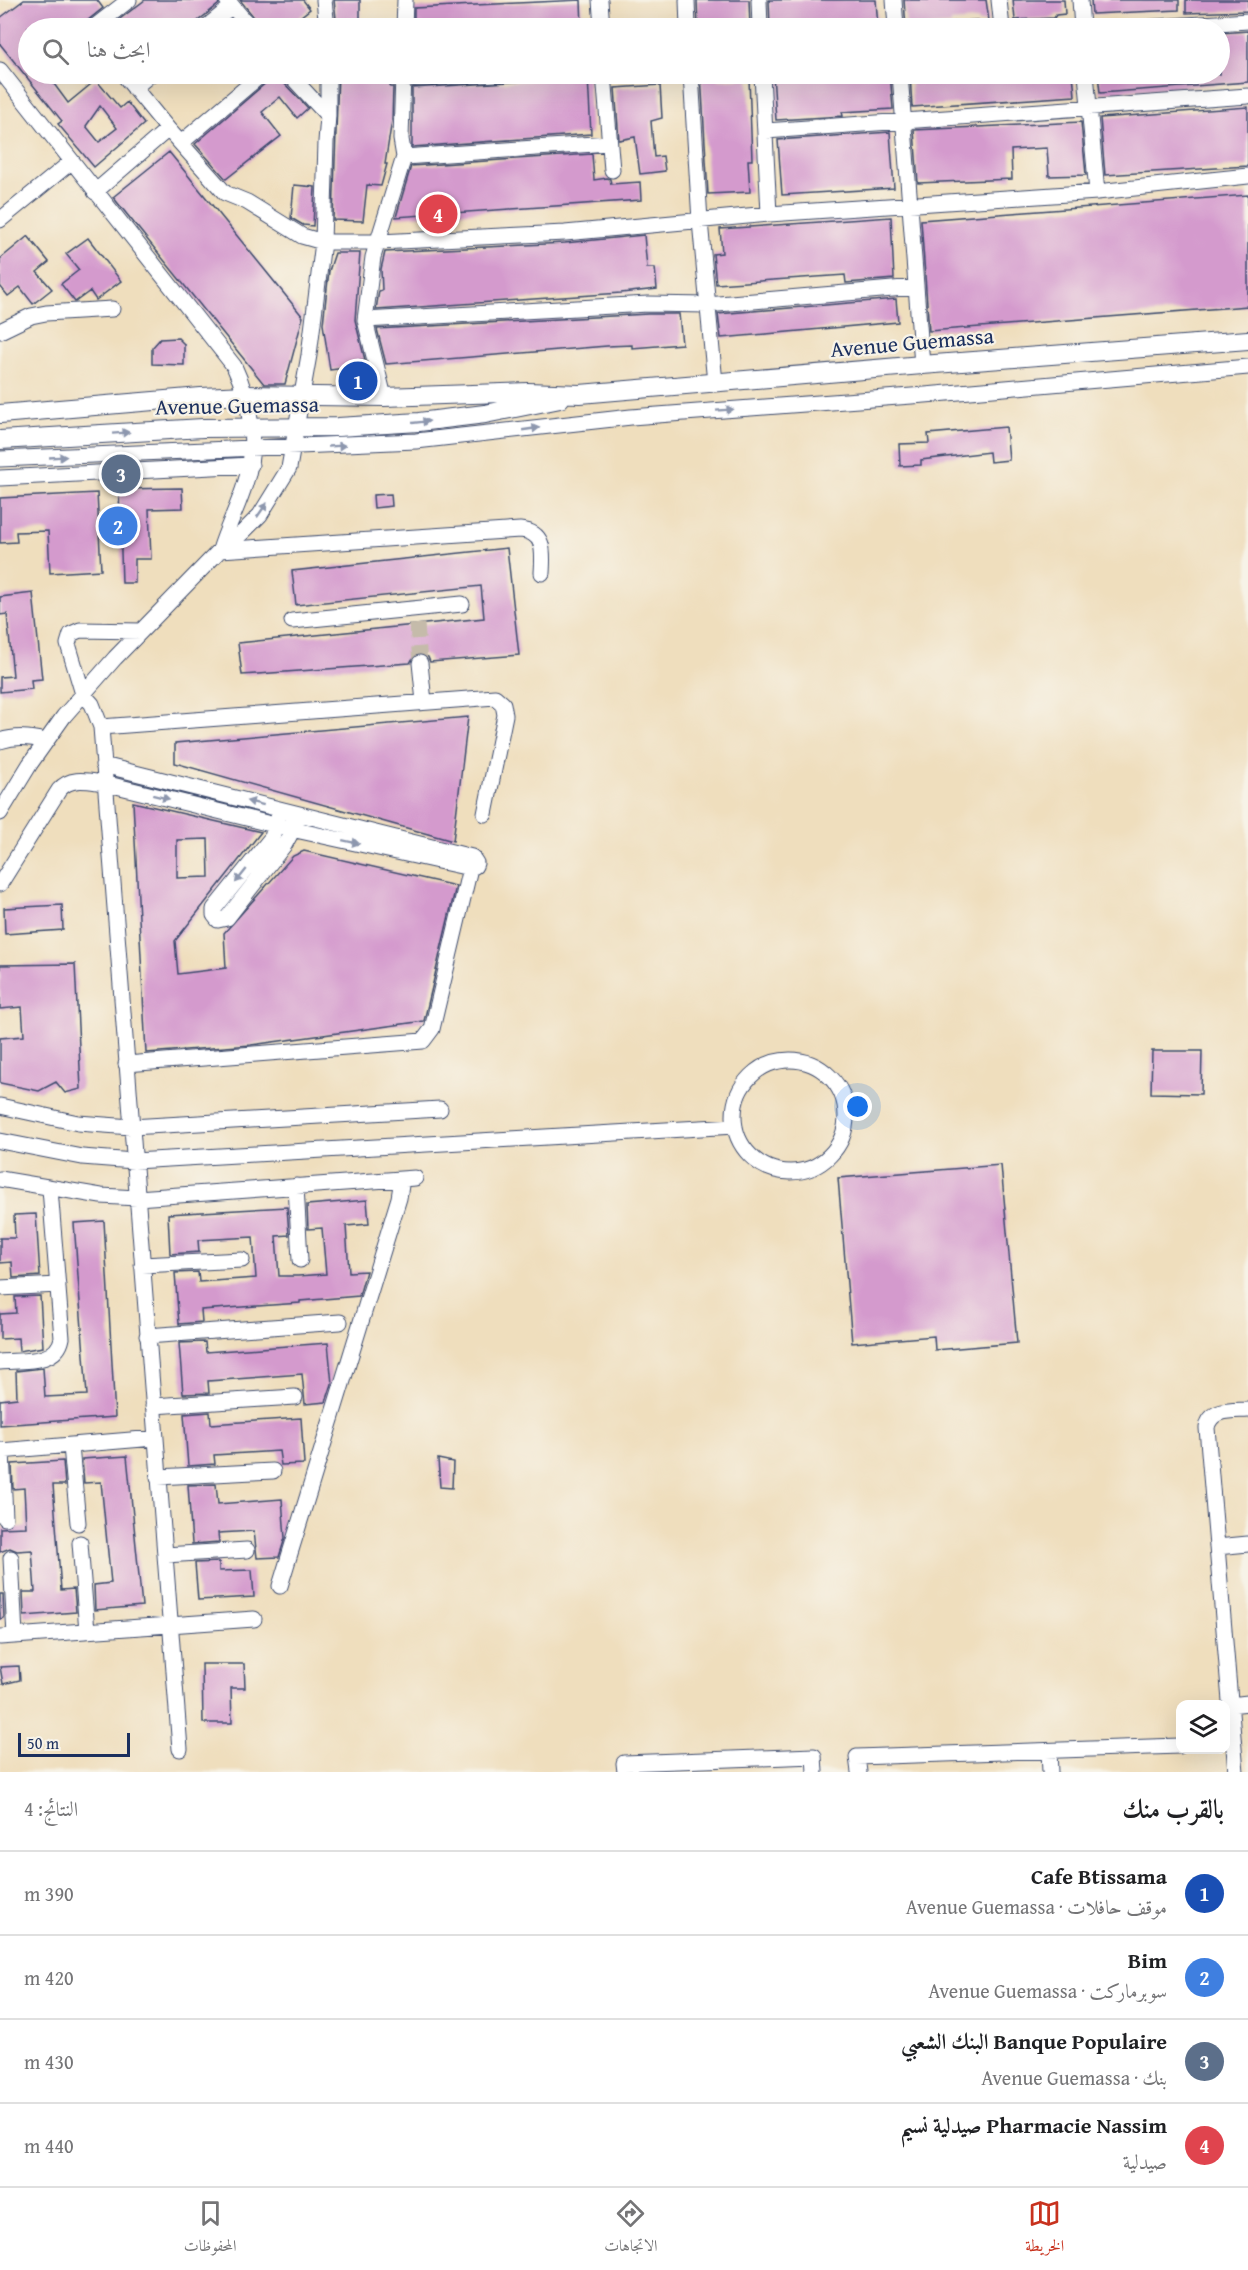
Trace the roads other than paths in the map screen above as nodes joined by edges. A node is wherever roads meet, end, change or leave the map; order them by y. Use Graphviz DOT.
graph roads {
  1 [pos="129,0"];
  2 [pos="324,0"];
  3 [pos="405,0"];
  4 [pos="600,0"];
  5 [pos="687,0"];
  6 [pos="759,0"];
  7 [pos="894,0"];
  8 [pos="999,0"];
  9 [pos="1080,0"];
  10 [pos="230,3"];
  11 [pos="106,18"];
  12 [pos="215,18"];
  13 [pos="243,18"];
  14 [pos="326,18"];
  15 [pos="404,18"];
  16 [pos="601,18"];
  17 [pos="688,18"];
  18 [pos="760,18"];
  19 [pos="895,18"];
  20 [pos="1001,18"];
  21 [pos="1081,18"];
  22 [pos="1248,21"];
  23 [pos="1230,22"];
  24 [pos="2,76"];
  25 [pos="131,84"];
  26 [pos="139,84"];
  27 [pos="250,84"];
  28 [pos="299,84"];
  29 [pos="328,84"];
  30 [pos="404,84"];
  31 [pos="605,84"];
  32 [pos="692,84"];
  33 [pos="763,84"];
  34 [pos="901,84"];
  35 [pos="1087,84"];
  36 [pos="134,88"];
  37 [pos="1248,96"];
  38 [pos="1089,107"];
  39 [pos="328,116"];
  40 [pos="904,121"];
  41 [pos="168,129"];
  42 [pos="766,131"];
  43 [pos="181,143"];
  44 [pos="609,143"];
  45 [pos="404,157"];
  46 [pos="71,162"];
  47 [pos="612,170"];
  48 [pos="1248,176"];
  49 [pos="95,192"];
  50 [pos="1097,192"];
  51 [pos="910,206"];
  52 [pos="769,214"];
  53 [pos="0,220"];
  54 [pos="700,221"];
  55 [pos="323,242"];
  56 [pos="379,242"];
  57 [pos="916,287"];
  58 [pos="707,305"];
  59 [pos="112,309"];
  60 [pos="365,320"];
  61 [pos="0,331"];
  62 [pos="1248,340"];
  63 [pos="922,365"];
  64 [pos="1248,367"];
  65 [pos="715,382"];
  66 [pos="580,394"];
  67 [pos="246,395"];
  68 [pos="302,396"];
  69 [pos="384,397"];
  70 [pos="0,414"];
  71 [pos="297,427"];
  72 [pos="250,428"];
  73 [pos="0,440"];
  74 [pos="294,447"];
  75 [pos="253,448"];
  76 [pos="0,459"];
  77 [pos="251,465"];
  78 [pos="0,478"];
  79 [pos="220,550"];
  80 [pos="542,573"];
  81 [pos="462,604"];
  82 [pos="292,621"];
  83 [pos="141,632"];
  84 [pos="420,663"];
  85 [pos="83,694"];
  86 [pos="424,702"];
  87 [pos="101,727"];
  88 [pos="0,741"];
  89 [pos="45,741"];
  90 [pos="103,765"];
  91 [pos="104,783"];
  92 [pos="287,811"];
  93 [pos="0,813"];
  94 [pos="485,814"];
  95 [pos="284,827"];
  96 [pos="470,868"];
  97 [pos="0,884"];
  98 [pos="126,1064"];
  99 [pos="0,1106"];
  100 [pos="440,1109"];
  101 [pos="735,1126"];
  102 [pos="131,1127"];
  103 [pos="0,1141"];
  104 [pos="134,1161"];
  105 [pos="0,1179"];
  106 [pos="296,1186"];
  107 [pos="50,1189"];
  108 [pos="136,1198"];
  109 [pos="242,1260"];
  110 [pos="300,1260"];
  111 [pos="142,1265"];
  112 [pos="58,1286"];
  113 [pos="0,1288"];
  114 [pos="340,1322"];
  115 [pos="147,1336"];
  116 [pos="0,1362"];
  117 [pos="295,1397"];
  118 [pos="153,1406"];
  119 [pos="1248,1410"];
  120 [pos="155,1438"];
  121 [pos="71,1446"];
  122 [pos="1,1450"];
  123 [pos="273,1472"];
  124 [pos="158,1477"];
  125 [pos="5,1518"];
  126 [pos="78,1523"];
  127 [pos="80,1544"];
  128 [pos="1248,1544"];
  129 [pos="1217,1546"];
  130 [pos="247,1550"];
  131 [pos="165,1555"];
  132 [pos="11,1558"];
  133 [pos="280,1587"];
  134 [pos="254,1618"];
  135 [pos="170,1625"];
  136 [pos="87,1631"];
  137 [pos="8,1637"];
  138 [pos="1230,1700"];
  139 [pos="1248,1703"];
  140 [pos="1230,1705"];
  141 [pos="1230,1745"];
  142 [pos="1176,1746"];
  143 [pos="180,1749"];
  144 [pos="1049,1751"];
  145 [pos="711,1766"];
  146 [pos="625,1772"];
  147 [pos="815,1772"];
  148 [pos="859,1772"];
  149 [pos="1050,1772"];
  150 [pos="1236,1772"];
  1 -- 11 [label="street"];
  2 -- 14 [label="street"];
  3 -- 15 [label="street"];
  4 -- 16 [label="street"];
  5 -- 17 [label="street"];
  6 -- 18 [label="street"];
  7 -- 19 [label="street"];
  8 -- 20 [label="street"];
  9 -- 21 [label="street"];
  10 -- 12 [label="street"];
  10 -- 13 [label="street"];
  22 -- 23 [label="street"];
  24 -- 46 [label="street"];
  25 -- 36 [label="street"];
  26 -- 36 [label="street"];
  27 -- 43 [label="street"];
  28 -- 39 [label="street"];
  29 -- 39 [label="street"];
  30 -- 45 [label="street"];
  31 -- 44 [label="street"];
  32 -- 54 [label="street"];
  33 -- 42 [label="street"];
  34 -- 40 [label="street"];
  35 -- 38 [label="street"];
  36 -- 41 [label="street"];
  37 -- 38 [label="street"];
  38 -- 40 [label="street"];
  38 -- 50 [label="street"];
  39 -- 55 [label="street"];
  40 -- 42 [label="street"];
  40 -- 51 [label="street"];
  41 -- 43 [label="street"];
  41 -- 49 [label="street"];
  42 -- 52 [label="street"];
  43 -- 55 [label="street"];
  44 -- 45 [label="street"];
  44 -- 47 [label="street"];
  45 -- 56 [label="street"];
  46 -- 49 [label="street"];
  46 -- 53 [label="street"];
  48 -- 50 [label="street"];
  49 -- 67 [label="street"];
  50 -- 51 [label="street"];
  51 -- 52 [label="street"];
  51 -- 57 [label="street"];
  52 -- 54 [label="street"];
  54 -- 56 [label="street"];
  54 -- 58 [label="street"];
  55 -- 56 [label="street"];
  55 -- 68 [label="street"];
  56 -- 60 [label="street"];
  57 -- 58 [label="street"];
  57 -- 63 [label="street"];
  58 -- 60 [label="street"];
  58 -- 65 [label="street"];
  59 -- 61 [label="street"];
  60 -- 69 [label="street"];
  62 -- 63 [label="main road, Avenue Guemassa"];
  63 -- 65 [label="main road, Avenue Guemassa"];
  74 -- 64 [label="street, one-way"];
  65 -- 66 [label="main road, Avenue Guemassa"];
  66 -- 69 [label="main road, Avenue Guemassa"];
  71 -- 66 [label="main road, Avenue Guemassa, one-way"];
  67 -- 68 [label="main road, Avenue Guemassa"];
  67 -- 70 [label="main road, Avenue Guemassa"];
  67 -- 72 [label="street"];
  68 -- 69 [label="main road, Avenue Guemassa"];
  68 -- 71 [label="street"];
  71 -- 72 [label="main road, Avenue Guemassa"];
  71 -- 74 [label="street"];
  73 -- 72 [label="main road, Avenue Guemassa, one-way"];
  72 -- 75 [label="street"];
  74 -- 75 [label="street"];
  79 -- 74 [label="street, one-way"];
  76 -- 75 [label="street, one-way"];
  75 -- 77 [label="street"];
  77 -- 78 [label="street"];
  77 -- 79 [label="street"];
  79 -- 80 [label="street"];
  79 -- 83 [label="street"];
  81 -- 82 [label="street"];
  83 -- 85 [label="street"];
  83 -- 85 [label="street"];
  84 -- 86 [label="street"];
  85 -- 87 [label="street"];
  85 -- 89 [label="street"];
  86 -- 87 [label="street"];
  86 -- 94 [label="street"];
  87 -- 90 [label="street"];
  88 -- 89 [label="street"];
  89 -- 93 [label="street"];
  90 -- 91 [label="street"];
  92 -- 90 [label="street, one-way"];
  91 -- 95 [label="street, one-way"];
  91 -- 97 [label="street"];
  91 -- 98 [label="street"];
  92 -- 95 [label="street"];
  92 -- 96 [label="street"];
  95 -- 95 [label="street, one-way"];
  95 -- 96 [label="street, one-way"];
  96 -- 98 [label="street"];
  98 -- 102 [label="street"];
  99 -- 102 [label="street"];
  100 -- 102 [label="street"];
  101 -- 101 [label="street"];
  101 -- 104 [label="street"];
  102 -- 104 [label="street"];
  103 -- 104 [label="street"];
  104 -- 108 [label="street"];
  105 -- 107 [label="street"];
  106 -- 108 [label="street"];
  106 -- 110 [label="street"];
  106 -- 133 [label="street"];
  107 -- 108 [label="street"];
  107 -- 112 [label="street"];
  108 -- 111 [label="street"];
  109 -- 111 [label="street"];
  111 -- 115 [label="street"];
  112 -- 113 [label="street"];
  112 -- 116 [label="street"];
  114 -- 115 [label="street"];
  115 -- 118 [label="street"];
  117 -- 118 [label="street"];
  118 -- 120 [label="street"];
  119 -- 129 [label="street"];
  120 -- 121 [label="street"];
  120 -- 124 [label="street"];
  121 -- 122 [label="street"];
  121 -- 126 [label="street"];
  122 -- 125 [label="street"];
  123 -- 124 [label="street"];
  124 -- 131 [label="street"];
  127 -- 136 [label="street"];
  128 -- 129 [label="street"];
  129 -- 138 [label="street"];
  130 -- 131 [label="street"];
  131 -- 135 [label="street"];
  132 -- 137 [label="street"];
  134 -- 135 [label="street"];
  135 -- 136 [label="street"];
  135 -- 143 [label="street"];
  136 -- 137 [label="street"];
  139 -- 140 [label="street"];
  141 -- 150 [label="street"];
  142 -- 144 [label="street"];
  144 -- 148 [label="street"];
  144 -- 149 [label="street"];
  145 -- 146 [label="street"];
  145 -- 147 [label="street"];
}
